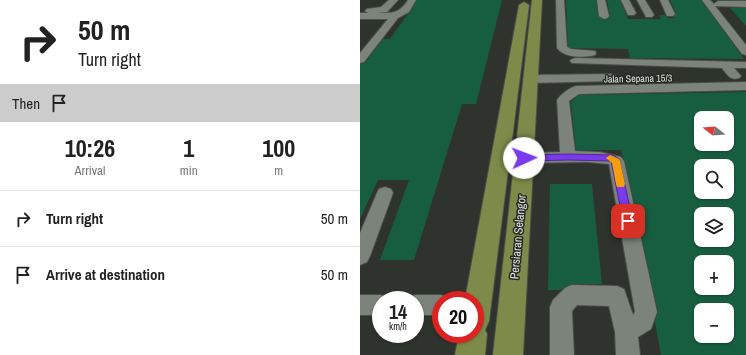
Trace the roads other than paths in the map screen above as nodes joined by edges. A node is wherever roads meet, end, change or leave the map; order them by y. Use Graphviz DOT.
graph roads {
  1 [pos="375,0"];
  2 [pos="394,0"];
  3 [pos="412,0"];
  4 [pos="525,0"];
  5 [pos="537,0"];
  6 [pos="560,0"];
  7 [pos="601,0"];
  8 [pos="640,0"];
  9 [pos="664,0"];
  10 [pos="706,0"];
  11 [pos="621,2"];
  12 [pos="717,2"];
  13 [pos="746,4"];
  14 [pos="631,13"];
  15 [pos="726,13"];
  16 [pos="746,13"];
  17 [pos="670,14"];
  18 [pos="362,15"];
  19 [pos="649,15"];
  20 [pos="395,16"];
  21 [pos="604,16"];
  22 [pos="746,38"];
  23 [pos="746,52"];
  24 [pos="360,60"];
  25 [pos="576,61"];
  26 [pos="625,63"];
  27 [pos="725,65"];
  28 [pos="746,65"];
  29 [pos="741,76"];
  30 [pos="531,79"];
  31 [pos="746,86"];
  32 [pos="568,157"];
  33 [pos="524,158"];
  34 [pos="385,193"];
  35 [pos="360,256"];
  36 [pos="479,291"];
  37 [pos="360,305"];
  38 [pos="372,305"];
  39 [pos="626,332"];
  40 [pos="472,343"];
  41 [pos="470,355"];
  42 [pos="508,355"];
  43 [pos="562,355"];
  44 [pos="628,355"];
  1 -- 18 [label="street"];
  2 -- 18 [label="street"];
  3 -- 20 [label="street"];
  4 -- 36 [label="main road"];
  5 -- 30 [label="main road, Persiaran Selangor"];
  6 -- 26 [label="street"];
  7 -- 21 [label="street"];
  8 -- 19 [label="street"];
  9 -- 17 [label="street"];
  10 -- 23 [label="street"];
  11 -- 14 [label="street"];
  12 -- 13 [label="street"];
  12 -- 15 [label="street"];
  15 -- 16 [label="street"];
  15 -- 22 [label="street"];
  18 -- 20 [label="street"];
  20 -- 24 [label="street"];
  25 -- 26 [label="street"];
  26 -- 27 [label="street"];
  27 -- 28 [label="street"];
  27 -- 29 [label="street"];
  29 -- 30 [label="street, Jalan Sepana 15/3"];
  30 -- 33 [label="main road, Persiaran Selangor"];
  31 -- 32 [label="street"];
  32 -- 33 [label="street"];
  32 -- 39 [label="street"];
  33 -- 42 [label="main road, Persiaran Selangor"];
  34 -- 35 [label="street"];
  37 -- 38 [label="street"];
  39 -- 43 [label="street"];
  39 -- 44 [label="street"];
  40 -- 41 [label="main road"];
}
